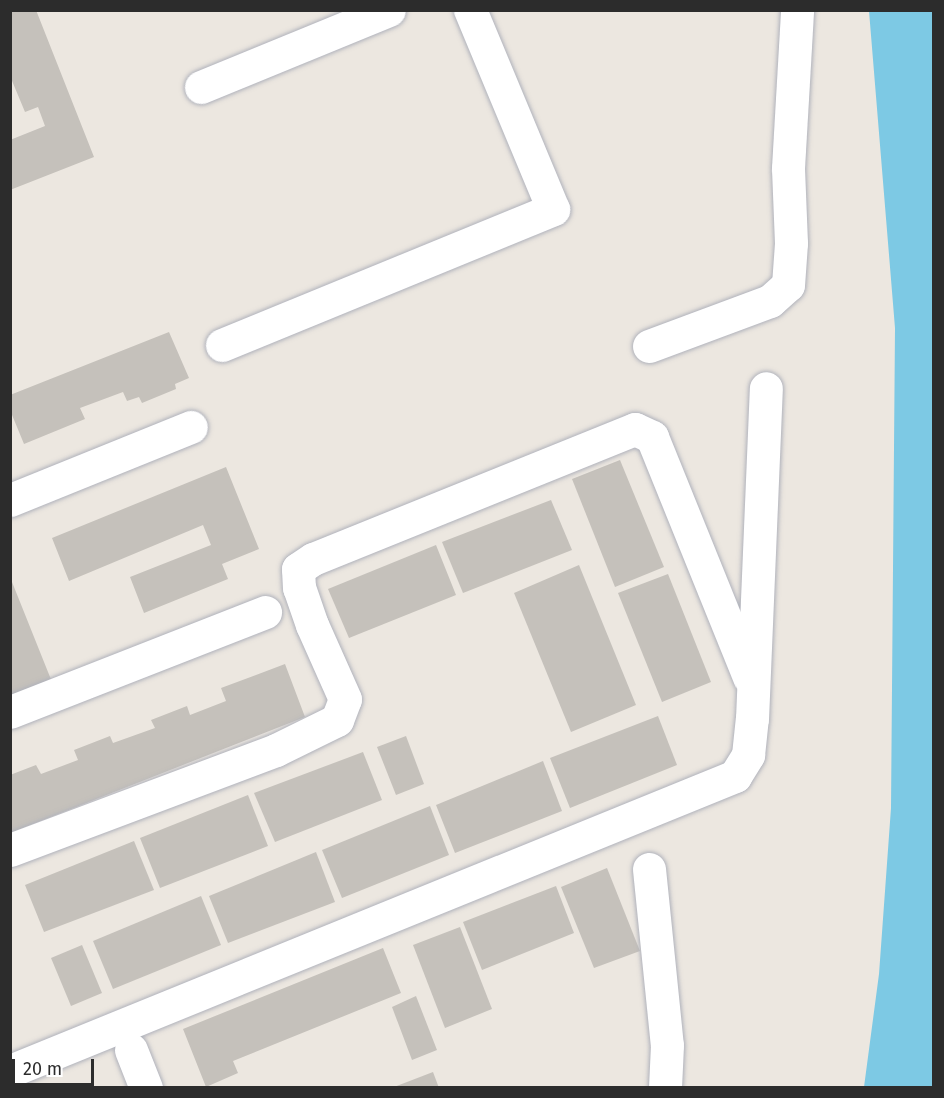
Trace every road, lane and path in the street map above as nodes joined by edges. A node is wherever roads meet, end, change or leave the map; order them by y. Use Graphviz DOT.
graph roads {
  1 [pos="389,10"];
  2 [pos="470,10"];
  3 [pos="797,10"];
  4 [pos="201,87"];
  5 [pos="222,345"];
  6 [pos="649,346"];
  7 [pos="766,388"];
  8 [pos="191,427"];
  9 [pos="10,500"];
  10 [pos="265,612"];
  11 [pos="753,688"];
  12 [pos="10,712"];
  13 [pos="10,850"];
  14 [pos="649,869"];
  15 [pos="131,1050"];
  16 [pos="10,1071"];
  17 [pos="146,1088"];
  18 [pos="665,1088"];
  1 -- 4 [label="street"];
  2 -- 5 [label="street"];
  3 -- 6 [label="street"];
  7 -- 11 [label="street"];
  8 -- 9 [label="street"];
  10 -- 12 [label="street"];
  11 -- 13 [label="street"];
  11 -- 16 [label="street"];
  14 -- 18 [label="street"];
  15 -- 17 [label="street"];
}
